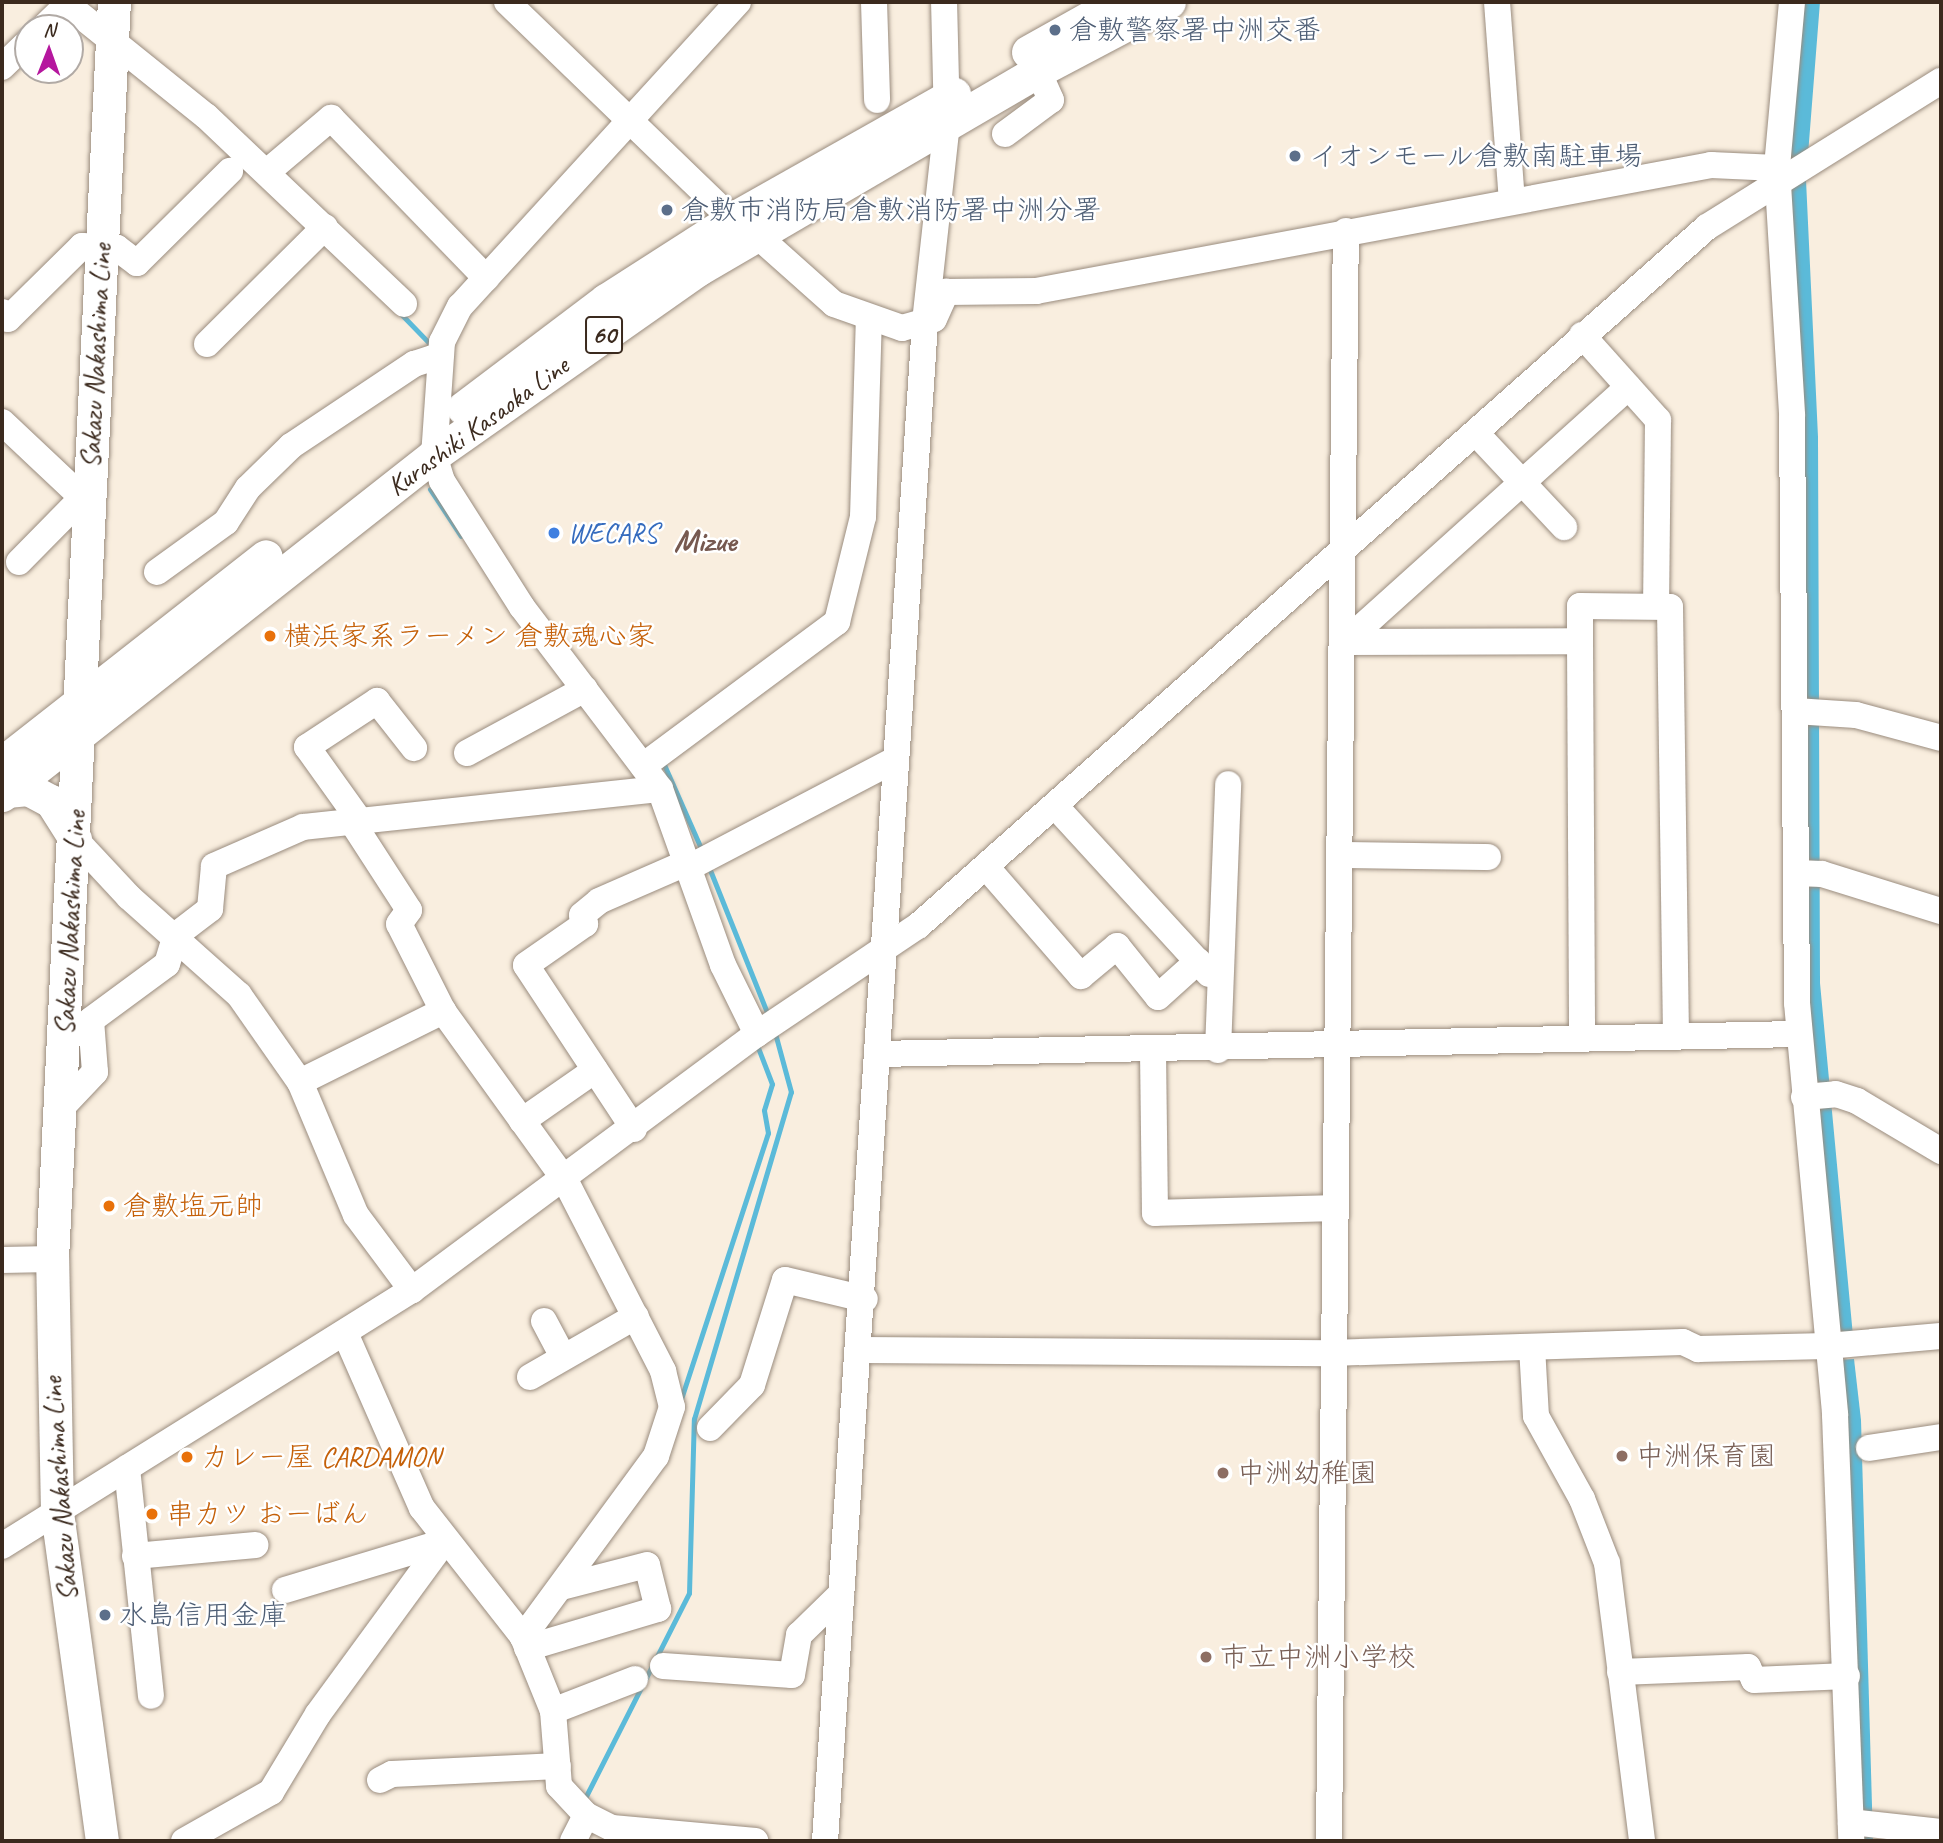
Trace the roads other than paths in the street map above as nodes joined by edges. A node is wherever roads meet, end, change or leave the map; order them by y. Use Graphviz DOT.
graph roads {
  1 [pos="114,2"];
  2 [pos="507,2"];
  3 [pos="738,2"];
  4 [pos="874,2"];
  5 [pos="944,2"];
  6 [pos="1117,2"];
  7 [pos="1169,2"];
  8 [pos="1497,2"];
  9 [pos="1792,2"];
  10 [pos="66,3"];
  11 [pos="112,41"];
  12 [pos="1038,71"];
  13 [pos="1941,81"];
  14 [pos="877,100"];
  15 [pos="948,110"];
  16 [pos="629,121"];
  17 [pos="1005,134"];
  18 [pos="230,171"];
  19 [pos="267,172"];
  20 [pos="1779,174"];
  21 [pos="1512,200"];
  22 [pos="732,219"];
  23 [pos="325,227"];
  24 [pos="1346,231"];
  25 [pos="760,238"];
  26 [pos="102,246"];
  27 [pos="486,278"];
  28 [pos="404,304"];
  29 [pos="2,312"];
  30 [pos="869,319"];
  31 [pos="925,322"];
  32 [pos="1582,335"];
  33 [pos="207,344"];
  34 [pos="441,355"];
  35 [pos="1628,387"];
  36 [pos="2,422"];
  37 [pos="1476,433"];
  38 [pos="436,441"];
  39 [pos="1520,480"];
  40 [pos="85,501"];
  41 [pos="1564,527"];
  42 [pos="1347,551"];
  43 [pos="19,562"];
  44 [pos="157,572"];
  45 [pos="84,599"];
  46 [pos="1656,604"];
  47 [pos="1580,641"];
  48 [pos="1345,642"];
  49 [pos="143,649"];
  50 [pos="585,689"];
  51 [pos="80,696"];
  52 [pos="1806,711"];
  53 [pos="79,729"];
  54 [pos="1941,738"];
  55 [pos="414,748"];
  56 [pos="467,753"];
  57 [pos="895,760"];
  58 [pos="643,766"];
  59 [pos="10,781"];
  60 [pos="1228,784"];
  61 [pos="660,789"];
  62 [pos="1057,808"];
  63 [pos="356,822"];
  64 [pos="75,839"];
  65 [pos="1341,855"];
  66 [pos="1488,857"];
  67 [pos="691,864"];
  68 [pos="988,869"];
  69 [pos="1806,874"];
  70 [pos="1941,911"];
  71 [pos="176,935"];
  72 [pos="887,946"];
  73 [pos="1198,961"];
  74 [pos="1218,984"];
  75 [pos="443,1011"];
  76 [pos="757,1034"];
  77 [pos="1799,1034"];
  78 [pos="1676,1036"];
  79 [pos="1582,1039"];
  80 [pos="1346,1048"];
  81 [pos="1218,1050"];
  82 [pos="1153,1051"];
  83 [pos="879,1055"];
  84 [pos="595,1070"];
  85 [pos="300,1082"];
  86 [pos="1816,1096"];
  87 [pos="60,1109"];
  88 [pos="522,1121"];
  89 [pos="634,1129"];
  90 [pos="1941,1151"];
  91 [pos="565,1180"];
  92 [pos="1334,1208"];
  93 [pos="52,1259"];
  94 [pos="2,1260"];
  95 [pos="412,1290"];
  96 [pos="864,1299"];
  97 [pos="636,1317"];
  98 [pos="544,1321"];
  99 [pos="345,1333"];
  100 [pos="1941,1336"];
  101 [pos="1838,1345"];
  102 [pos="1532,1348"];
  103 [pos="862,1350"];
  104 [pos="1338,1353"];
  105 [pos="562,1355"];
  106 [pos="530,1377"];
  107 [pos="710,1428"];
  108 [pos="1941,1437"];
  109 [pos="1869,1448"];
  110 [pos="127,1468"];
  111 [pos="57,1512"];
  112 [pos="444,1542"];
  113 [pos="256,1545"];
  114 [pos="2,1546"];
  115 [pos="135,1556"];
  116 [pos="562,1587"];
  117 [pos="285,1590"];
  118 [pos="841,1594"];
  119 [pos="525,1643"];
  120 [pos="663,1666"];
  121 [pos="1620,1672"];
  122 [pos="1847,1676"];
  123 [pos="635,1679"];
  124 [pos="151,1696"];
  125 [pos="557,1710"];
  126 [pos="558,1766"];
  127 [pos="380,1780"];
  128 [pos="586,1815"];
  129 [pos="1857,1827"];
  130 [pos="1941,1832"];
  131 [pos="102,1841"];
  132 [pos="184,1841"];
  133 [pos="573,1841"];
  134 [pos="755,1841"];
  135 [pos="825,1841"];
  136 [pos="1329,1841"];
  137 [pos="1344,1841"];
  138 [pos="1642,1841"];
  1 -- 11 [label="main road, Sakazu Nakashima Line"];
  2 -- 16 [label="street"];
  3 -- 16 [label="street"];
  4 -- 14 [label="street"];
  5 -- 15 [label="street"];
  6 -- 15 [label="main road, Kurashiki Kasaoka Line / 60"];
  7 -- 12 [label="main road, Kurashiki Kasaoka Line / 60"];
  8 -- 21 [label="street"];
  9 -- 20 [label="street"];
  10 -- 11 [label="street"];
  11 -- 19 [label="street"];
  11 -- 26 [label="main road, Sakazu Nakashima Line"];
  12 -- 15 [label="main road, Kurashiki Kasaoka Line / 60"];
  12 -- 17 [label="street"];
  13 -- 20 [label="street"];
  15 -- 22 [label="main road, Kurashiki Kasaoka Line / 60"];
  15 -- 25 [label="main road, Kurashiki Kasaoka Line / 60"];
  15 -- 31 [label="street"];
  16 -- 22 [label="street"];
  16 -- 27 [label="street"];
  18 -- 26 [label="street"];
  19 -- 23 [label="street"];
  19 -- 27 [label="street"];
  20 -- 21 [label="street"];
  20 -- 32 [label="street"];
  20 -- 52 [label="street"];
  21 -- 24 [label="street"];
  22 -- 38 [label="main road, Kurashiki Kasaoka Line / 60"];
  23 -- 28 [label="street"];
  23 -- 33 [label="street"];
  24 -- 31 [label="street"];
  24 -- 42 [label="street"];
  25 -- 30 [label="street"];
  25 -- 38 [label="main road, Kurashiki Kasaoka Line / 60"];
  26 -- 29 [label="street"];
  26 -- 40 [label="main road, Sakazu Nakashima Line"];
  27 -- 34 [label="street"];
  30 -- 31 [label="street"];
  30 -- 58 [label="street"];
  31 -- 57 [label="street"];
  32 -- 35 [label="street"];
  32 -- 37 [label="street"];
  34 -- 38 [label="street"];
  34 -- 44 [label="street"];
  35 -- 39 [label="street"];
  35 -- 46 [label="street"];
  36 -- 40 [label="street"];
  37 -- 39 [label="street"];
  37 -- 42 [label="street"];
  38 -- 49 [label="main road, Kurashiki Kasaoka Line / 60"];
  38 -- 50 [label="street"];
  38 -- 53 [label="main road, Kurashiki Kasaoka Line / 60"];
  39 -- 41 [label="street"];
  39 -- 48 [label="street"];
  40 -- 43 [label="street"];
  40 -- 45 [label="main road, Sakazu Nakashima Line"];
  42 -- 48 [label="street"];
  42 -- 62 [label="street"];
  45 -- 49 [label="main road"];
  45 -- 51 [label="main road, Sakazu Nakashima Line"];
  46 -- 47 [label="street"];
  46 -- 78 [label="street"];
  47 -- 48 [label="street"];
  47 -- 79 [label="street"];
  48 -- 65 [label="street"];
  49 -- 51 [label="main road, Kurashiki Kasaoka Line / 60"];
  50 -- 56 [label="street"];
  50 -- 58 [label="street"];
  51 -- 53 [label="main road, Sakazu Nakashima Line"];
  51 -- 59 [label="main road, Kurashiki Kasaoka Line / 60"];
  52 -- 54 [label="street"];
  52 -- 69 [label="street"];
  53 -- 59 [label="main road, Kurashiki Kasaoka Line / 60"];
  53 -- 64 [label="main road, Sakazu Nakashima Line"];
  55 -- 63 [label="street"];
  57 -- 67 [label="street"];
  57 -- 72 [label="street"];
  58 -- 61 [label="street"];
  59 -- 64 [label="main road"];
  60 -- 74 [label="street"];
  61 -- 63 [label="street"];
  61 -- 67 [label="street"];
  62 -- 68 [label="street"];
  62 -- 73 [label="street"];
  63 -- 71 [label="street"];
  63 -- 75 [label="street"];
  64 -- 71 [label="street"];
  64 -- 87 [label="main road, Sakazu Nakashima Line"];
  65 -- 66 [label="street"];
  65 -- 80 [label="street"];
  67 -- 76 [label="street"];
  67 -- 84 [label="street"];
  68 -- 72 [label="street"];
  68 -- 73 [label="street"];
  69 -- 70 [label="street"];
  69 -- 77 [label="street"];
  71 -- 85 [label="street"];
  71 -- 87 [label="street"];
  72 -- 76 [label="street"];
  72 -- 83 [label="street"];
  73 -- 74 [label="street"];
  74 -- 81 [label="street"];
  75 -- 85 [label="street"];
  75 -- 88 [label="street"];
  76 -- 89 [label="street"];
  77 -- 78 [label="street"];
  77 -- 86 [label="street"];
  78 -- 79 [label="street"];
  79 -- 80 [label="street"];
  80 -- 81 [label="street"];
  80 -- 92 [label="street"];
  80 -- 104 [label="street"];
  81 -- 82 [label="street"];
  82 -- 83 [label="street"];
  82 -- 92 [label="street"];
  83 -- 96 [label="street"];
  84 -- 88 [label="street"];
  84 -- 89 [label="street"];
  85 -- 95 [label="street"];
  86 -- 90 [label="street"];
  86 -- 101 [label="street"];
  87 -- 93 [label="main road, Sakazu Nakashima Line"];
  88 -- 91 [label="street"];
  89 -- 91 [label="street"];
  91 -- 95 [label="street"];
  91 -- 97 [label="street"];
  92 -- 104 [label="street"];
  93 -- 94 [label="street"];
  93 -- 111 [label="main road, Sakazu Nakashima Line"];
  95 -- 99 [label="street"];
  96 -- 103 [label="street"];
  96 -- 107 [label="street"];
  97 -- 105 [label="street"];
  97 -- 116 [label="street"];
  98 -- 105 [label="street"];
  99 -- 110 [label="street"];
  99 -- 112 [label="street"];
  100 -- 101 [label="street"];
  101 -- 102 [label="street"];
  101 -- 122 [label="street"];
  102 -- 104 [label="street"];
  102 -- 121 [label="street"];
  103 -- 104 [label="street"];
  103 -- 118 [label="street"];
  104 -- 136 [label="street"];
  104 -- 137 [label="street"];
  105 -- 106 [label="street"];
  108 -- 109 [label="street"];
  110 -- 111 [label="street"];
  110 -- 115 [label="street"];
  111 -- 114 [label="street"];
  111 -- 131 [label="main road, Sakazu Nakashima Line"];
  112 -- 117 [label="street"];
  112 -- 119 [label="street"];
  112 -- 132 [label="street"];
  113 -- 115 [label="street"];
  115 -- 124 [label="street"];
  116 -- 119 [label="street"];
  116 -- 119 [label="street"];
  118 -- 120 [label="street"];
  118 -- 135 [label="street"];
  119 -- 125 [label="street"];
  121 -- 122 [label="street"];
  121 -- 138 [label="street"];
  122 -- 129 [label="street"];
  123 -- 125 [label="street"];
  125 -- 126 [label="street"];
  126 -- 127 [label="street"];
  126 -- 128 [label="street"];
  128 -- 133 [label="street"];
  128 -- 134 [label="street"];
  129 -- 130 [label="street"];
}
